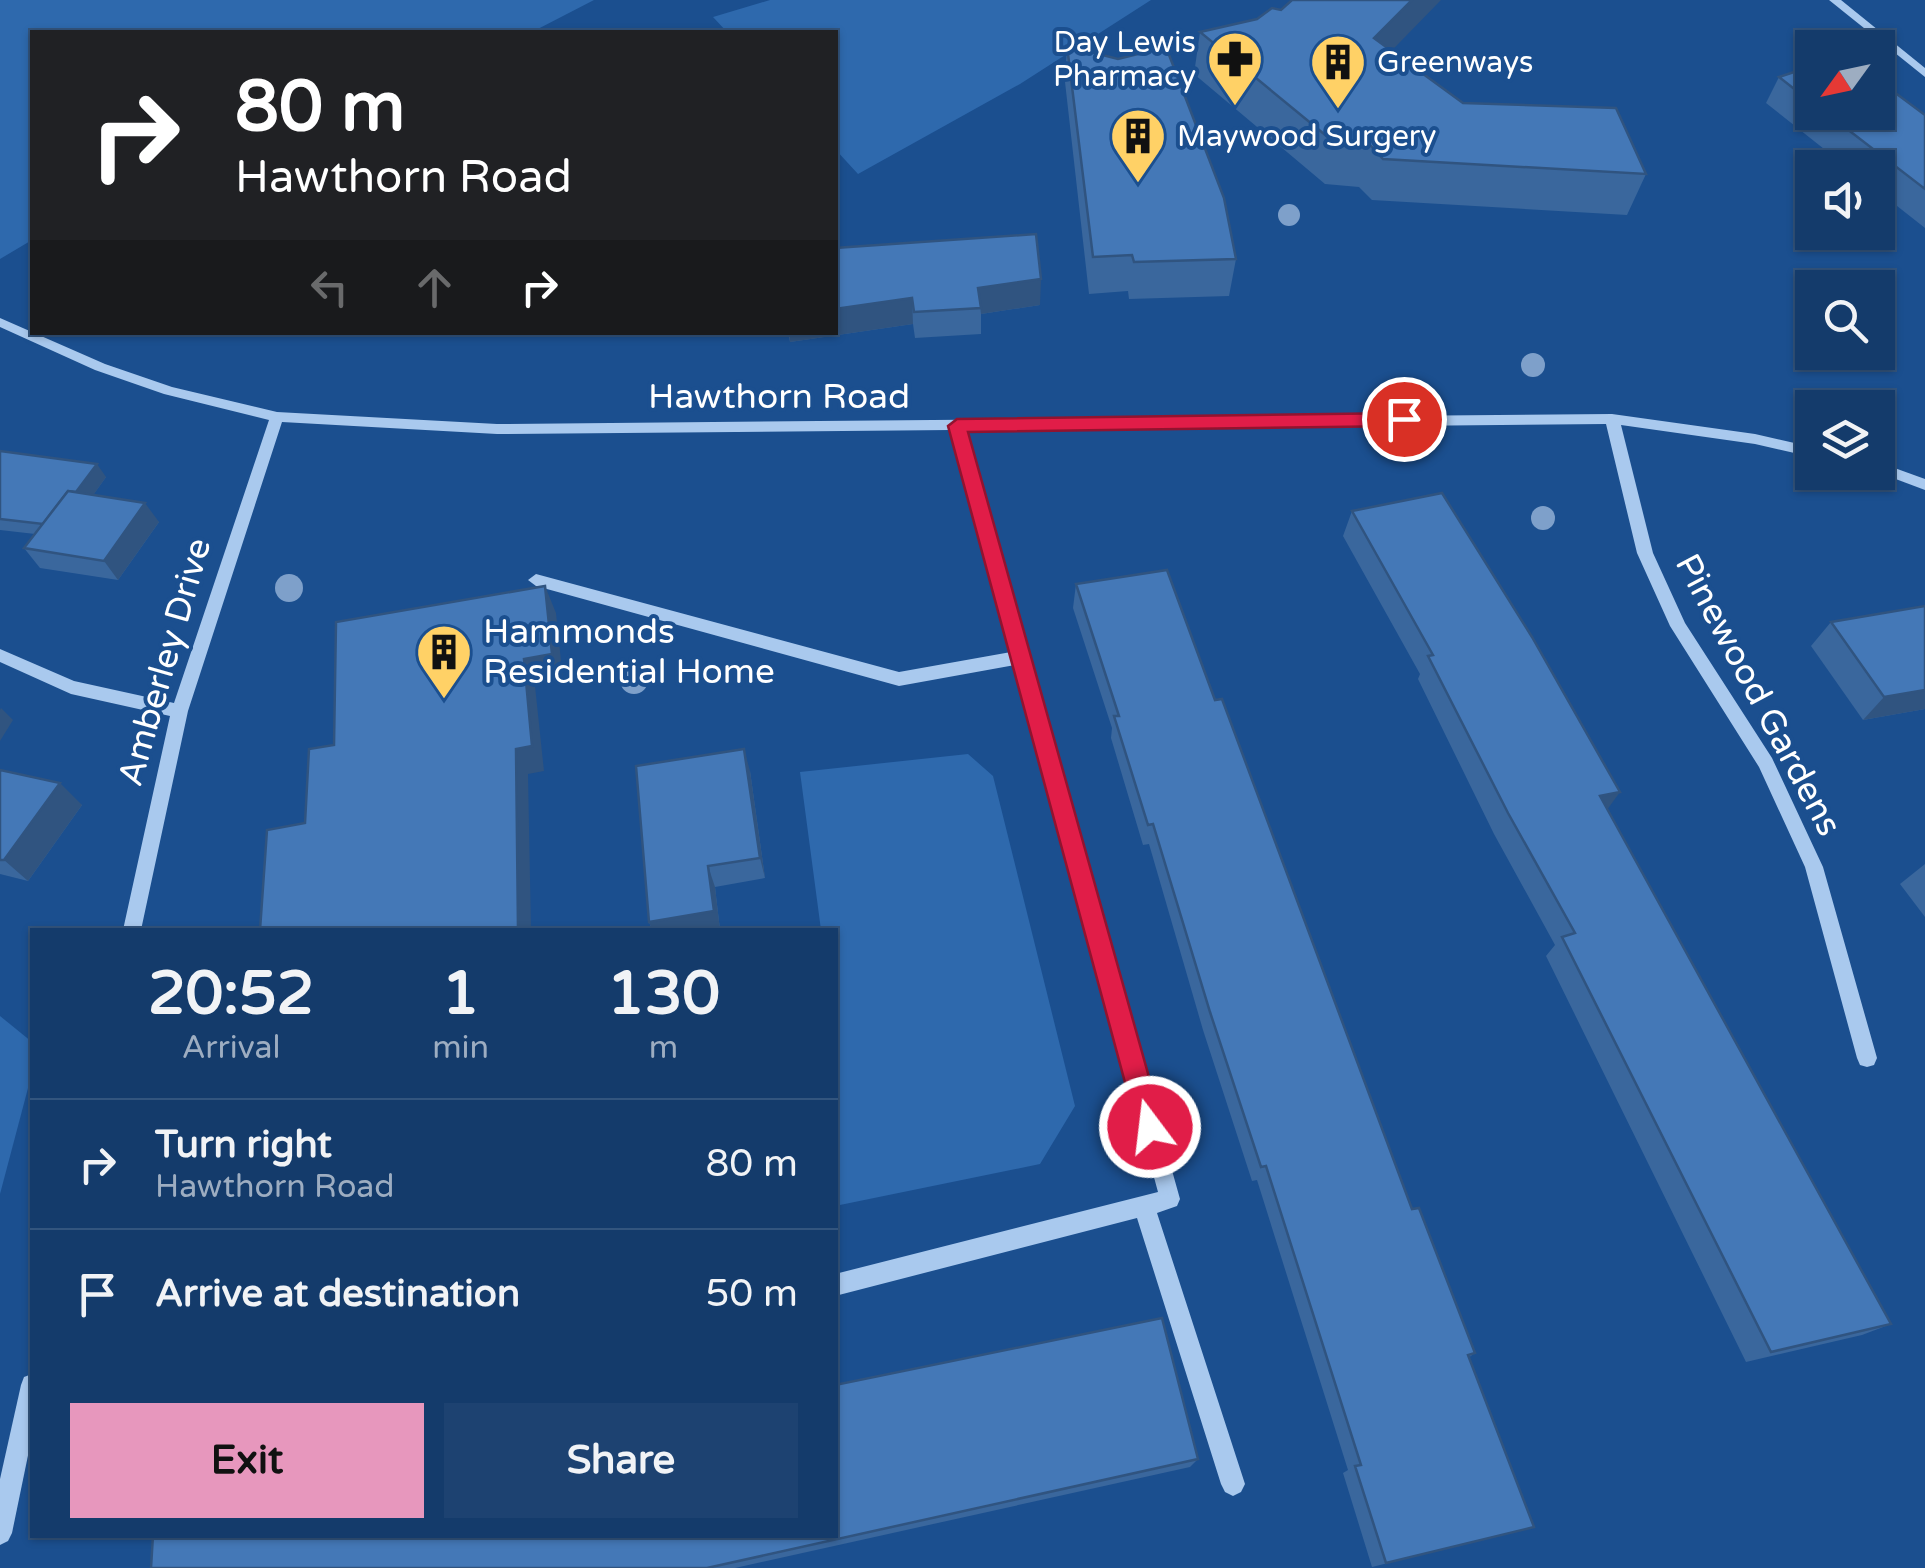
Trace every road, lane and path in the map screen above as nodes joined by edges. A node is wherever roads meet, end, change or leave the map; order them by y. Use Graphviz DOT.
graph roads {
  1 [pos="1834,0"];
  2 [pos="1925,74"];
  3 [pos="0,322"];
  4 [pos="277,418"];
  5 [pos="1612,419"];
  6 [pos="957,426"];
  7 [pos="1795,448"];
  8 [pos="1895,474"];
  9 [pos="1925,486"];
  10 [pos="536,580"];
  11 [pos="0,655"];
  12 [pos="1021,657"];
  13 [pos="180,711"];
  14 [pos="132,928"];
  15 [pos="1867,1058"];
  16 [pos="1144,1206"];
  17 [pos="838,1284"];
  18 [pos="30,1393"];
  19 [pos="1233,1484"];
  20 [pos="0,1533"];
  1 -- 2 [label="street"];
  3 -- 4 [label="street, Hawthorn Road"];
  4 -- 6 [label="street, Hawthorn Road"];
  4 -- 13 [label="street, Amberley Drive"];
  5 -- 6 [label="street, Hawthorn Road"];
  5 -- 7 [label="street, Hawthorn Road"];
  5 -- 15 [label="street, Pinewood Gardens"];
  6 -- 12 [label="street"];
  8 -- 9 [label="street"];
  10 -- 12 [label="street"];
  11 -- 13 [label="street"];
  12 -- 16 [label="street"];
  13 -- 14 [label="street, Amberley Drive"];
  16 -- 17 [label="street"];
  16 -- 19 [label="street"];
  18 -- 20 [label="street"];
}
